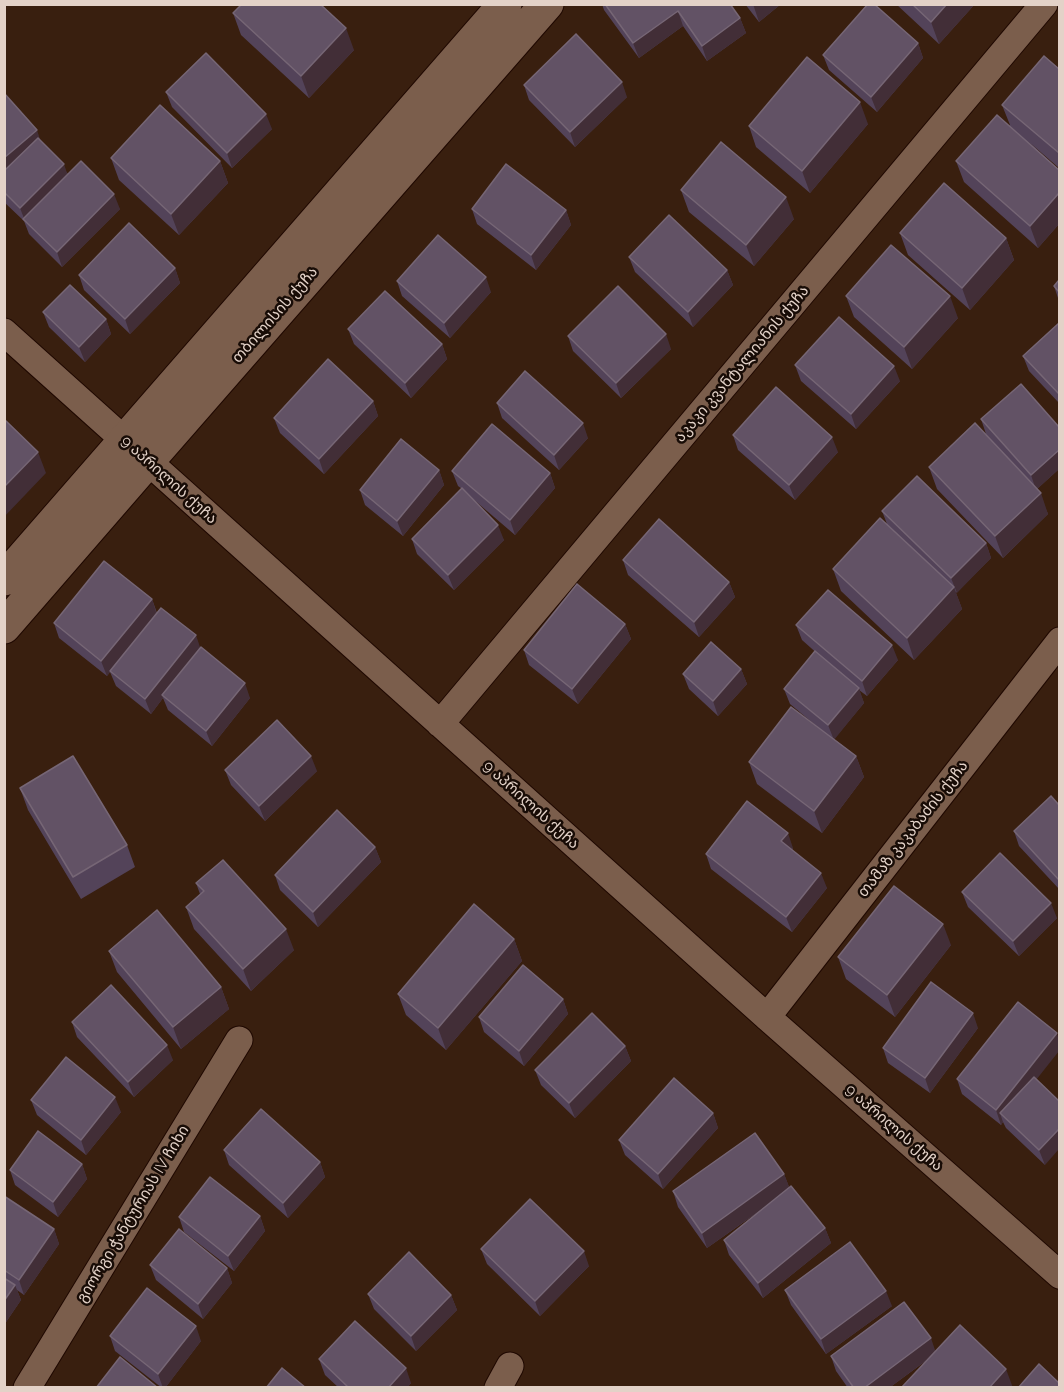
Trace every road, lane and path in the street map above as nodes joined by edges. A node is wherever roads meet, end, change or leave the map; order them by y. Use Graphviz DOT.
graph roads {
  1 [pos="505,4"];
  2 [pos="548,4"];
  3 [pos="1044,4"];
  4 [pos="4,332"];
  5 [pos="136,451"];
  6 [pos="4,579"];
  7 [pos="4,627"];
  8 [pos="1059,641"];
  9 [pos="440,724"];
  10 [pos="767,1017"];
  11 [pos="239,1040"];
  12 [pos="1059,1275"];
  13 [pos="27,1388"];
  1 -- 5 [label="street, თბილისის ქუჩა"];
  2 -- 5 [label="street, თბილისის ქუჩა"];
  3 -- 9 [label="street, აკაკი კვანტალიანის ქუჩა"];
  4 -- 5 [label="street, 9 აპრილის ქუჩა"];
  5 -- 6 [label="street, თბილისის ქუჩა"];
  5 -- 7 [label="street, თბილისის ქუჩა"];
  5 -- 9 [label="street, 9 აპრილის ქუჩა"];
  8 -- 10 [label="street, თამაზ კაკაბაძის ქუჩა"];
  9 -- 10 [label="street, 9 აპრილის ქუჩა"];
  10 -- 12 [label="street, 9 აპრილის ქუჩა"];
  11 -- 13 [label="street, გიორგი ჭანტურიას IV ჩიხი"];
}
